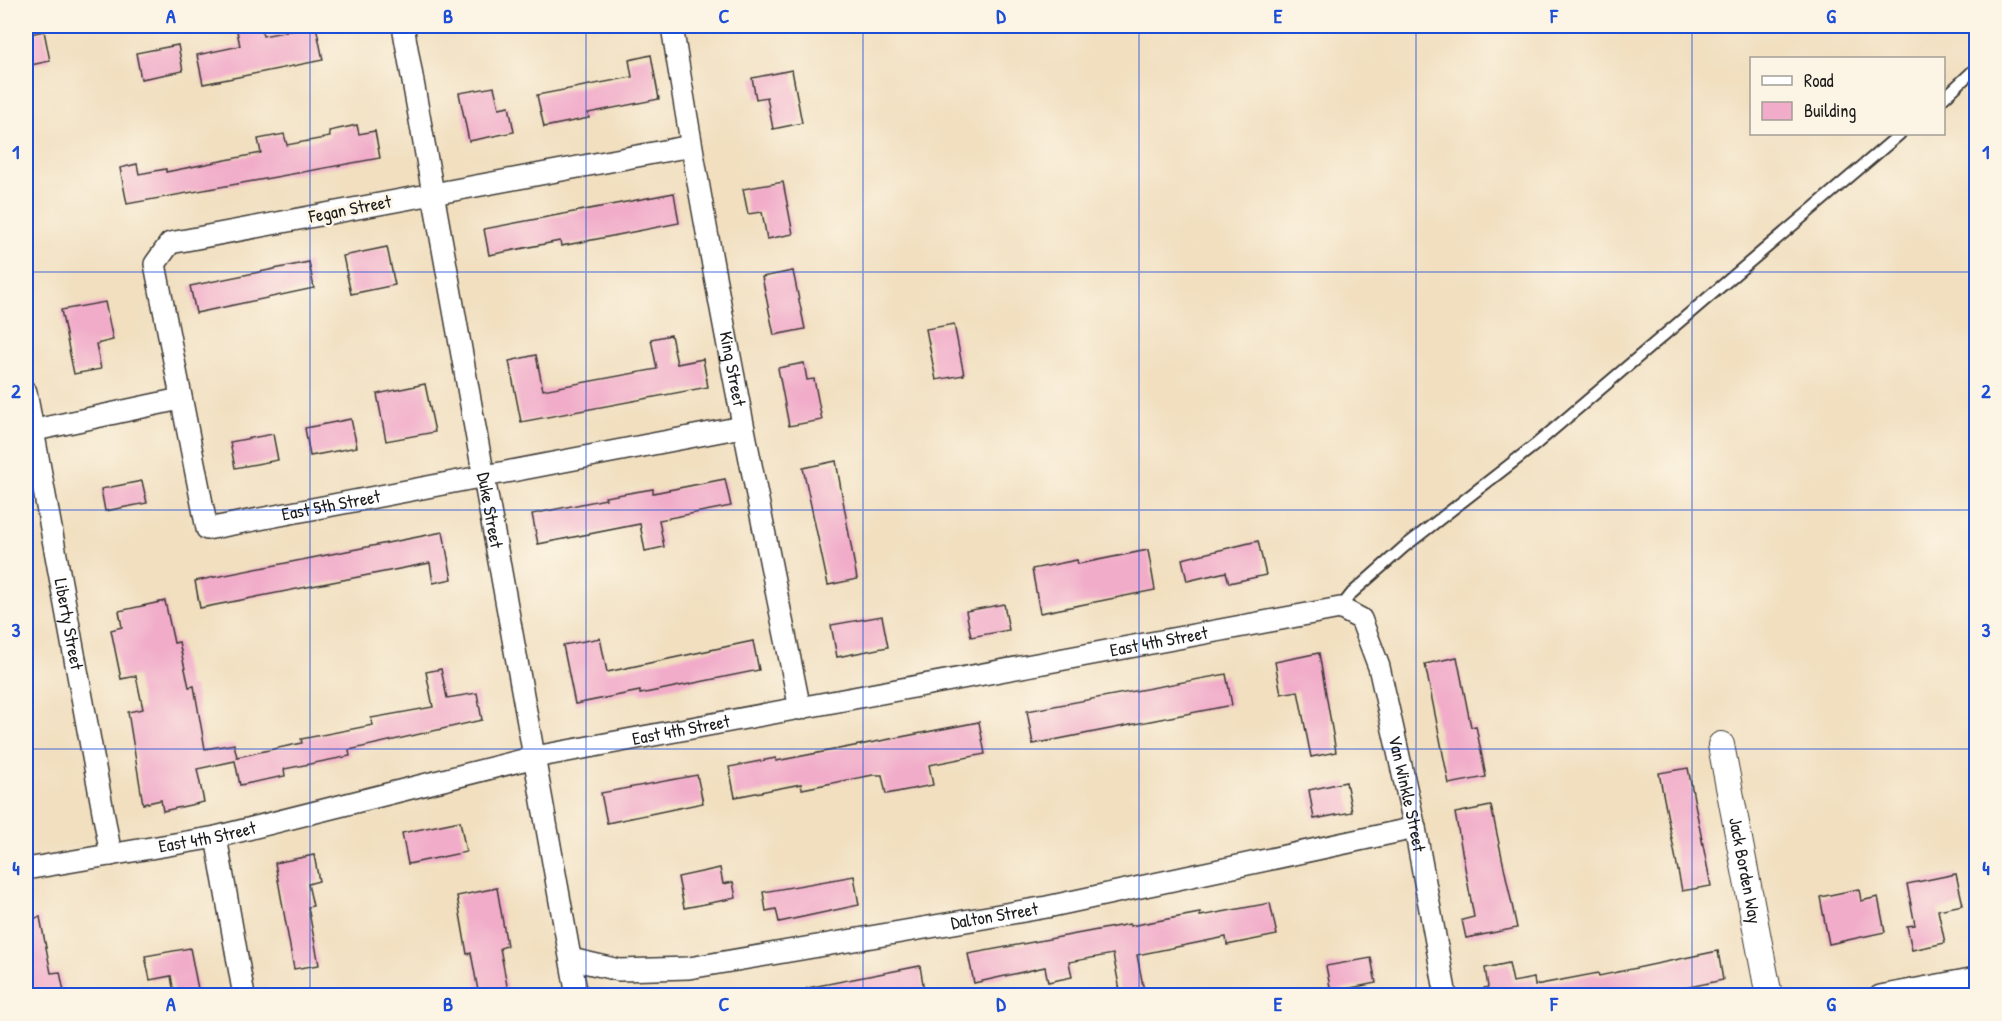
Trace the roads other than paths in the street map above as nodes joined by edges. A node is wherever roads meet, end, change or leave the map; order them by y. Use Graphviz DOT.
graph roads {
  1 [pos="404,26"];
  2 [pos="672,26"];
  3 [pos="1977,68"];
  4 [pos="1945,97"];
  5 [pos="1899,135"];
  6 [pos="691,146"];
  7 [pos="434,193"];
  8 [pos="26,392"];
  9 [pos="180,399"];
  10 [pos="742,427"];
  11 [pos="29,431"];
  12 [pos="485,475"];
  13 [pos="1340,608"];
  14 [pos="800,710"];
  15 [pos="1721,745"];
  16 [pos="535,758"];
  17 [pos="1414,828"];
  18 [pos="216,837"];
  19 [pos="111,855"];
  20 [pos="26,869"];
  21 [pos="571,959"];
  22 [pos="1977,978"];
  23 [pos="244,996"];
  24 [pos="577,996"];
  25 [pos="1446,996"];
  26 [pos="1769,996"];
  27 [pos="1880,996"];
  1 -- 7 [label="street, Duke Street"];
  2 -- 6 [label="street, King Street"];
  3 -- 4 [label="lane"];
  5 -- 13 [label="lane"];
  6 -- 7 [label="street, Fegan Street"];
  6 -- 10 [label="street, King Street"];
  7 -- 9 [label="street, Fegan Street"];
  7 -- 12 [label="street, Duke Street"];
  8 -- 11 [label="street, Liberty Street"];
  9 -- 11 [label="street"];
  9 -- 12 [label="street, East 5th Street"];
  10 -- 12 [label="street, East 5th Street"];
  10 -- 14 [label="street, King Street"];
  11 -- 19 [label="street, Liberty Street"];
  12 -- 16 [label="street, Duke Street"];
  13 -- 14 [label="street, East 4th Street"];
  13 -- 17 [label="street, Van Winkle Street"];
  14 -- 16 [label="street, East 4th Street"];
  15 -- 26 [label="street, Jack Borden Way"];
  16 -- 18 [label="street, East 4th Street"];
  16 -- 21 [label="street, Duke Street"];
  17 -- 21 [label="street, Dalton Street"];
  17 -- 25 [label="street, Van Winkle Street"];
  18 -- 19 [label="street, East 4th Street"];
  18 -- 23 [label="street"];
  19 -- 20 [label="street, East 4th Street"];
  21 -- 24 [label="street, Duke Street"];
  22 -- 27 [label="street"];
}
